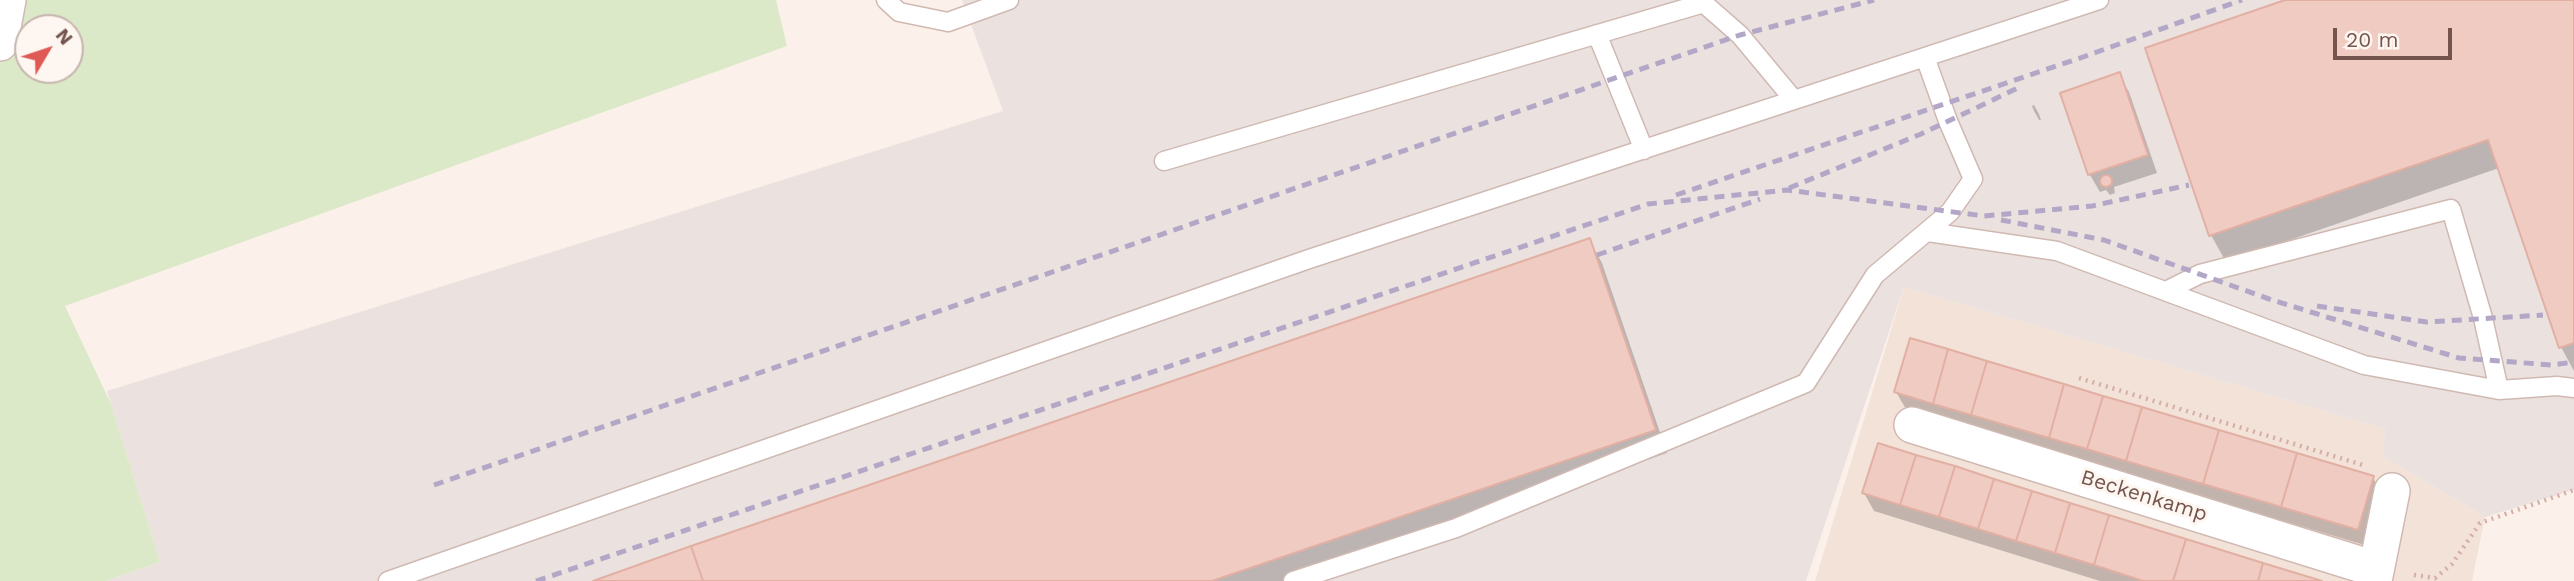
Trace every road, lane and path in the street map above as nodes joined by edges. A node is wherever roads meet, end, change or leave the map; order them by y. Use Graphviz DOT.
graph roads {
  1 [pos="8,0"];
  2 [pos="886,0"];
  3 [pos="1009,0"];
  4 [pos="2099,0"];
  5 [pos="1702,1"];
  6 [pos="1597,34"];
  7 [pos="0,43"];
  8 [pos="1925,57"];
  9 [pos="1794,100"];
  10 [pos="1644,149"];
  11 [pos="1164,161"];
  12 [pos="1928,232"];
  13 [pos="2166,291"];
  14 [pos="2080,378"];
  15 [pos="2574,388"];
  16 [pos="2499,390"];
  17 [pos="1912,425"];
  18 [pos="2574,490"];
  19 [pos="2392,491"];
  20 [pos="2375,575"];
  21 [pos="388,581"];
  22 [pos="1293,581"];
  1 -- 7 [label="street"];
  2 -- 3 [label="lane"];
  4 -- 8 [label="lane"];
  5 -- 6 [label="lane"];
  5 -- 9 [label="lane"];
  6 -- 10 [label="lane"];
  6 -- 11 [label="lane"];
  8 -- 9 [label="lane"];
  8 -- 12 [label="lane"];
  9 -- 10 [label="lane"];
  10 -- 21 [label="lane"];
  12 -- 13 [label="lane"];
  12 -- 22 [label="lane"];
  13 -- 16 [label="lane"];
  13 -- 16 [label="lane"];
  14 -- 19 [label="path"];
  15 -- 16 [label="lane"];
  17 -- 20 [label="street, Beckenkamp"];
  18 -- 20 [label="path"];
  19 -- 20 [label="street"];
}
